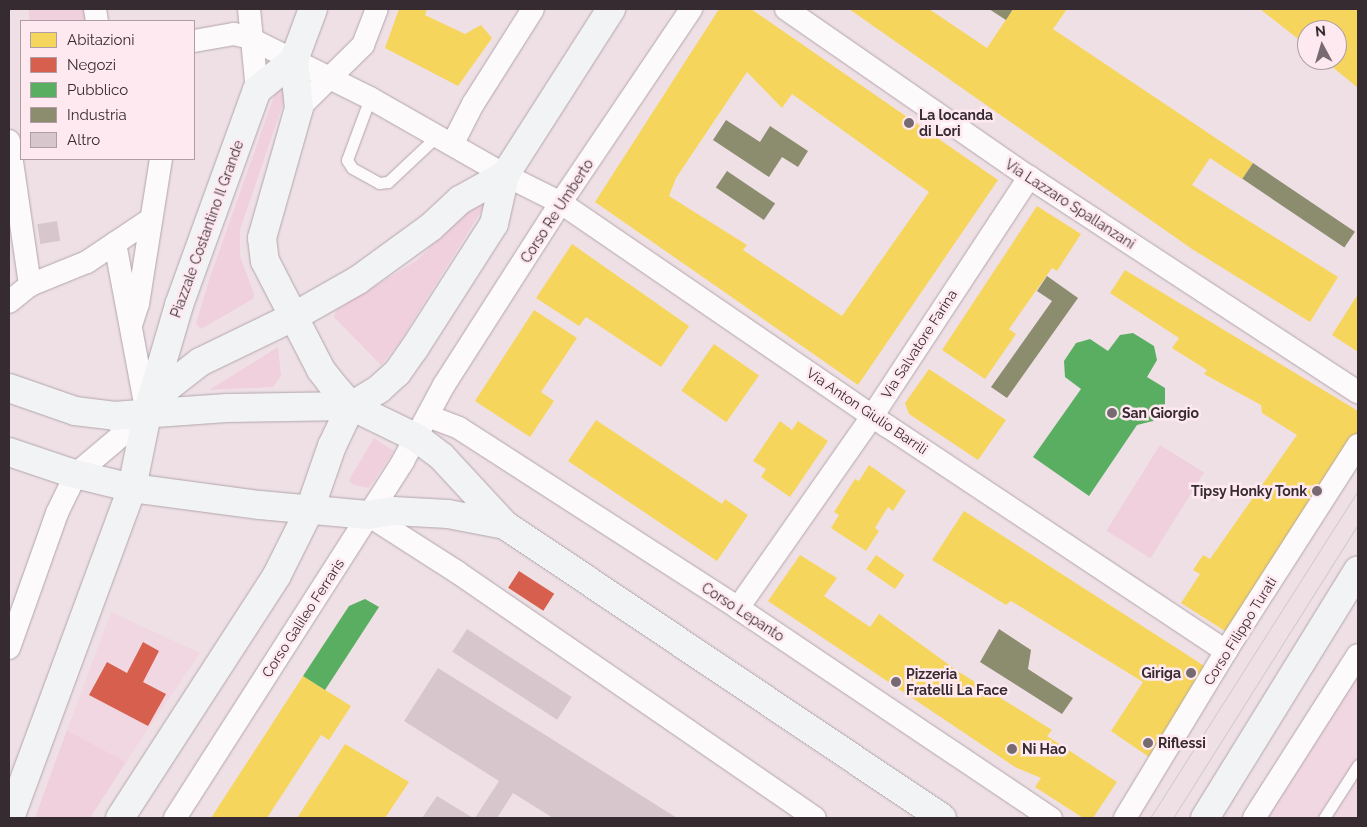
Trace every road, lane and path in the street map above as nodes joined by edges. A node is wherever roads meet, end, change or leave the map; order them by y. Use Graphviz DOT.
graph roads {
  1 [pos="249,9"];
  2 [pos="313,9"];
  3 [pos="377,9"];
  4 [pos="533,9"];
  5 [pos="611,9"];
  6 [pos="690,9"];
  7 [pos="786,9"];
  8 [pos="252,39"];
  9 [pos="196,45"];
  10 [pos="294,60"];
  11 [pos="330,78"];
  12 [pos="257,90"];
  13 [pos="370,98"];
  14 [pos="299,108"];
  15 [pos="446,139"];
  16 [pos="9,141"];
  17 [pos="161,160"];
  18 [pos="505,175"];
  19 [pos="1029,177"];
  20 [pos="561,202"];
  21 [pos="151,219"];
  22 [pos="115,243"];
  23 [pos="30,285"];
  24 [pos="9,302"];
  25 [pos="293,317"];
  26 [pos="132,322"];
  27 [pos="9,388"];
  28 [pos="1358,392"];
  29 [pos="351,406"];
  30 [pos="147,414"];
  31 [pos="872,416"];
  32 [pos="422,427"];
  33 [pos="1358,445"];
  34 [pos="9,452"];
  35 [pos="76,474"];
  36 [pos="132,488"];
  37 [pos="310,509"];
  38 [pos="368,515"];
  39 [pos="505,525"];
  40 [pos="1358,570"];
  41 [pos="738,608"];
  42 [pos="9,648"];
  43 [pos="1226,651"];
  44 [pos="1358,656"];
  45 [pos="1358,765"];
  46 [pos="10,818"];
  47 [pos="120,818"];
  48 [pos="175,818"];
  49 [pos="815,818"];
  50 [pos="942,818"];
  51 [pos="1051,818"];
  52 [pos="1125,818"];
  53 [pos="1204,818"];
  54 [pos="1254,818"];
  55 [pos="1324,818"];
  1 -- 8 [label="street"];
  2 -- 10 [label="main road"];
  3 -- 11 [label="street"];
  4 -- 15 [label="street"];
  5 -- 18 [label="main road"];
  6 -- 20 [label="street, Corso Re Umberto"];
  7 -- 19 [label="street, Via Lazzaro Spallanzani"];
  8 -- 9 [label="street"];
  8 -- 10 [label="street"];
  8 -- 12 [label="street"];
  10 -- 11 [label="street"];
  10 -- 12 [label="main road"];
  10 -- 14 [label="main road"];
  11 -- 13 [label="street"];
  11 -- 14 [label="street"];
  12 -- 30 [label="main road, Piazzale Costantino Il Grande"];
  13 -- 15 [label="street"];
  13 -- 15 [label="lane"];
  14 -- 25 [label="main road"];
  15 -- 18 [label="street"];
  16 -- 23 [label="street"];
  17 -- 21 [label="street, Piazzale Costantino Il Grande"];
  18 -- 20 [label="street, Via Anton Giulio Barrili"];
  18 -- 25 [label="main road, Piazzale Costantino Il Grande"];
  18 -- 29 [label="main road"];
  19 -- 28 [label="street, Via Lazzaro Spallanzani"];
  19 -- 31 [label="street, Via Salvatore Farina"];
  20 -- 31 [label="street, Via Anton Giulio Barrili"];
  20 -- 32 [label="street, Corso Re Umberto"];
  21 -- 22 [label="street"];
  21 -- 26 [label="street, Piazzale Costantino Il Grande"];
  22 -- 23 [label="street"];
  22 -- 26 [label="street, Piazzale Costantino Il Grande"];
  23 -- 24 [label="street"];
  25 -- 29 [label="main road"];
  25 -- 30 [label="main road, Piazzale Costantino Il Grande"];
  26 -- 30 [label="street, Piazzale Costantino Il Grande"];
  27 -- 30 [label="main road"];
  29 -- 30 [label="main road"];
  29 -- 32 [label="main road"];
  29 -- 37 [label="main road"];
  30 -- 35 [label="street"];
  30 -- 36 [label="main road, Piazzale Costantino Il Grande"];
  31 -- 41 [label="street, Via Salvatore Farina"];
  31 -- 43 [label="street, Via Anton Giulio Barrili"];
  32 -- 38 [label="street, Corso Galileo Ferraris"];
  32 -- 39 [label="main road"];
  32 -- 41 [label="street, Corso Lepanto"];
  33 -- 43 [label="street, Corso Filippo Turati"];
  34 -- 35 [label="main road"];
  35 -- 36 [label="main road"];
  35 -- 42 [label="street"];
  36 -- 37 [label="main road"];
  36 -- 46 [label="main road"];
  37 -- 38 [label="main road"];
  37 -- 47 [label="main road"];
  38 -- 39 [label="main road"];
  38 -- 48 [label="street, Corso Galileo Ferraris"];
  38 -- 49 [label="street"];
  39 -- 50 [label="main road"];
  40 -- 53 [label="main road"];
  41 -- 51 [label="street, Corso Lepanto"];
  43 -- 52 [label="street, Corso Filippo Turati"];
  44 -- 54 [label="street"];
  45 -- 55 [label="lane"];
}
